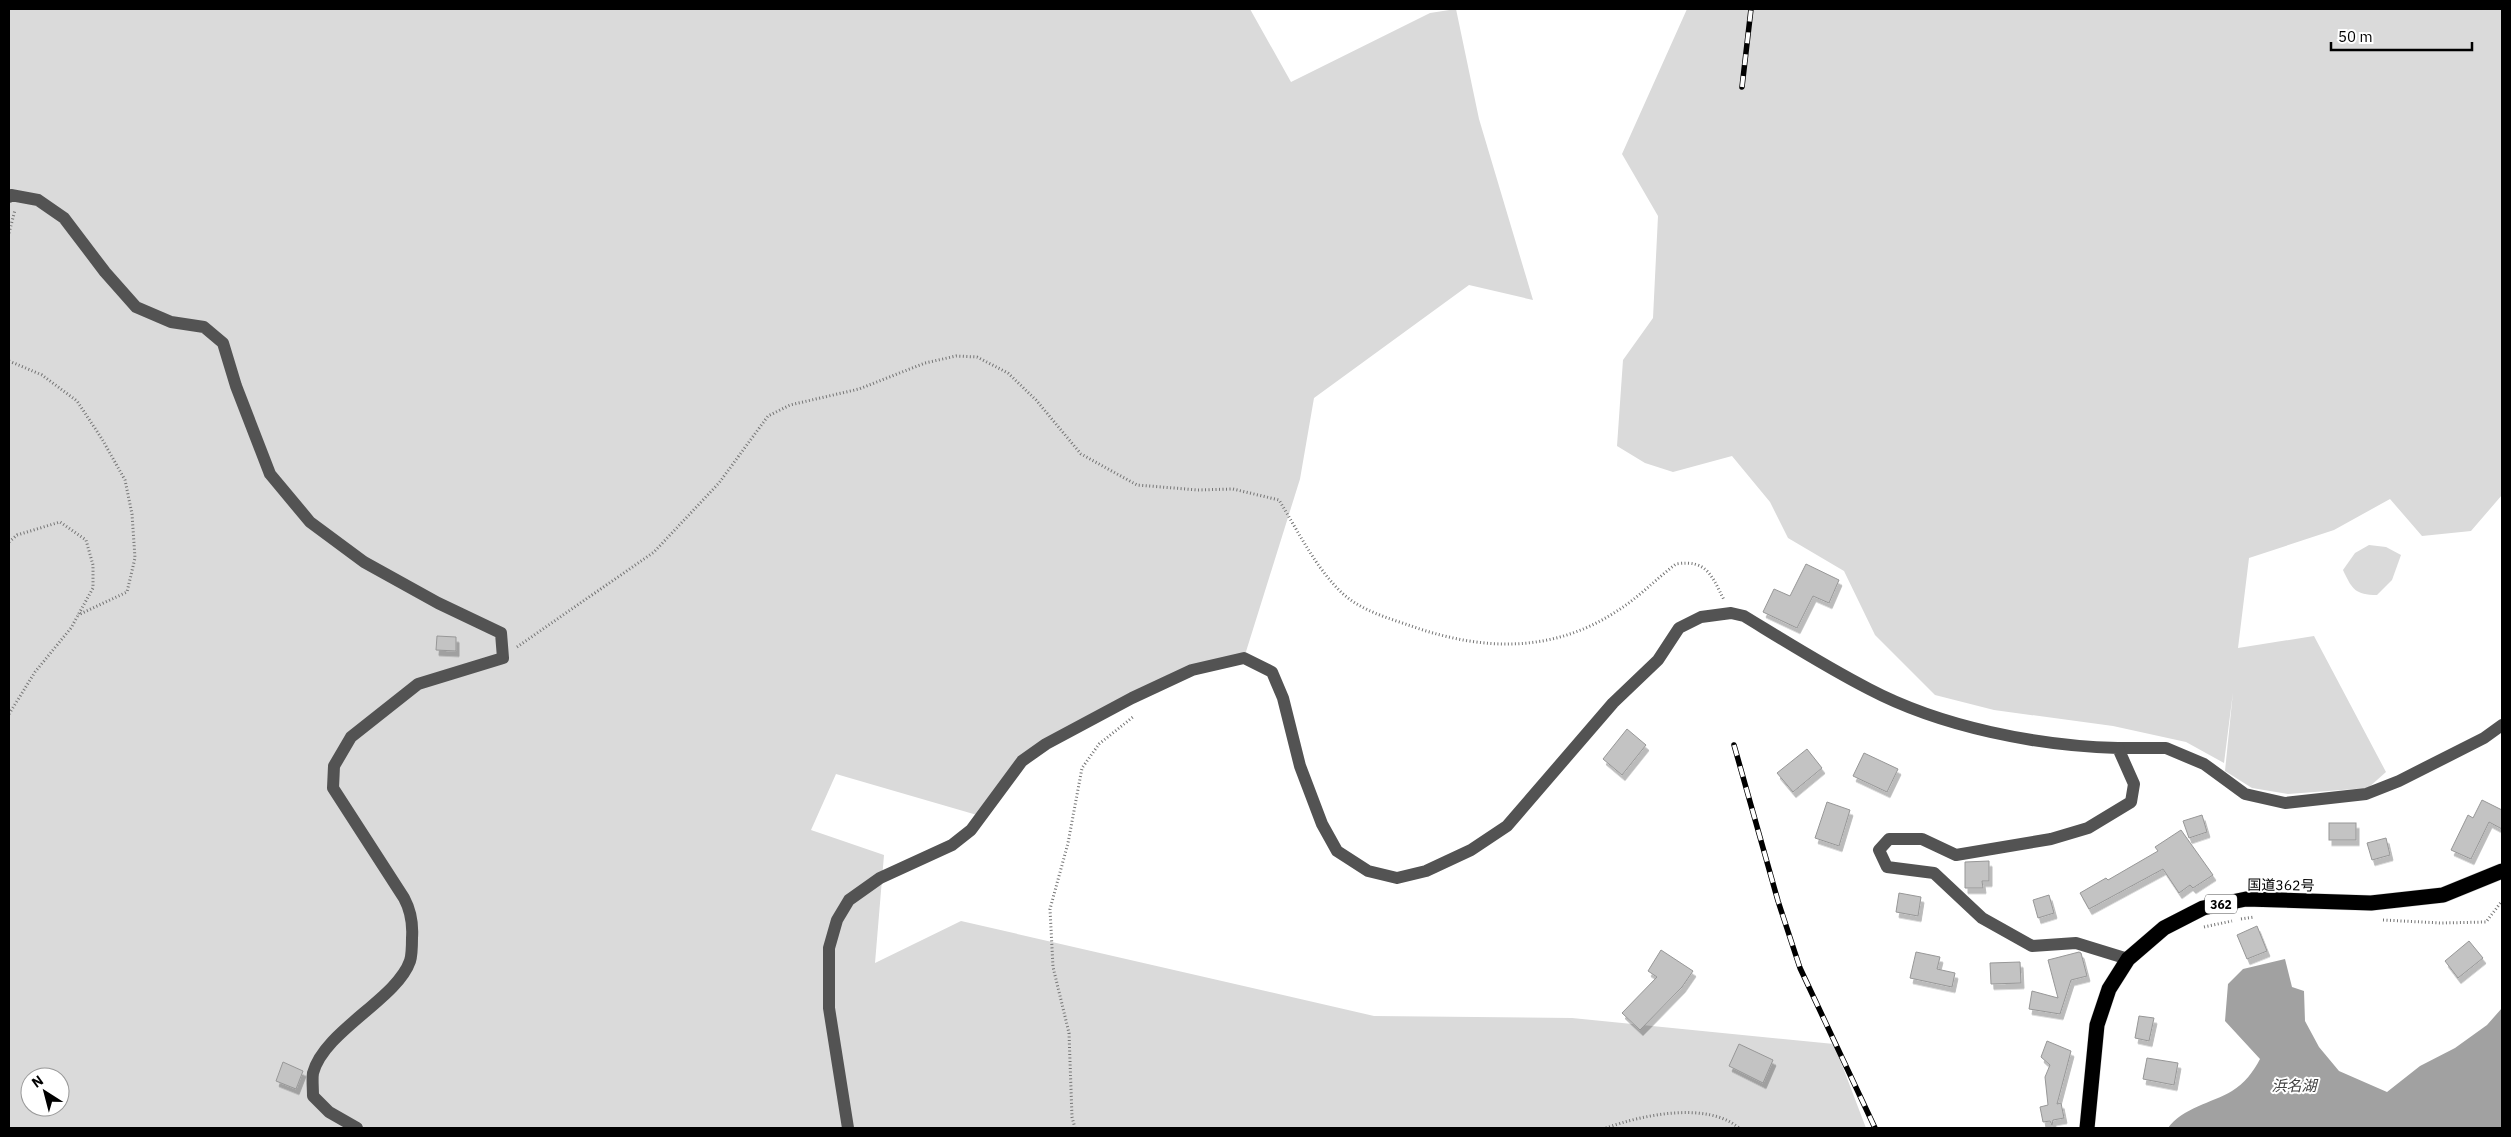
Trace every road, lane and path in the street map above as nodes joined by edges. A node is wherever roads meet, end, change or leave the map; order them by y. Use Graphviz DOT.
graph roads {
  1 [pos="14,197"];
  2 [pos="9,233"];
  3 [pos="9,361"];
  4 [pos="9,542"];
  5 [pos="1731,613"];
  6 [pos="78,616"];
  7 [pos="503,658"];
  8 [pos="1138,713"];
  9 [pos="9,714"];
  10 [pos="2502,725"];
  11 [pos="2118,748"];
  12 [pos="2502,870"];
  13 [pos="2502,901"];
  14 [pos="2261,917"];
  15 [pos="2379,920"];
  16 [pos="2201,928"];
  17 [pos="2128,959"];
  18 [pos="357,1128"];
  19 [pos="848,1128"];
  20 [pos="1075,1128"];
  21 [pos="1606,1128"];
  22 [pos="1739,1128"];
  23 [pos="2087,1128"];
  1 -- 2 [label="path"];
  1 -- 7 [label="street"];
  3 -- 6 [label="path"];
  4 -- 6 [label="path"];
  5 -- 7 [label="path"];
  5 -- 11 [label="street"];
  5 -- 19 [label="street"];
  6 -- 9 [label="path"];
  7 -- 18 [label="street"];
  8 -- 20 [label="path"];
  10 -- 11 [label="street"];
  11 -- 17 [label="street"];
  12 -- 17 [label="highway, 国道362号 / 362"];
  13 -- 15 [label="path"];
  14 -- 16 [label="path"];
  17 -- 23 [label="highway, 国道362号 / 362"];
  21 -- 22 [label="path"];
}
